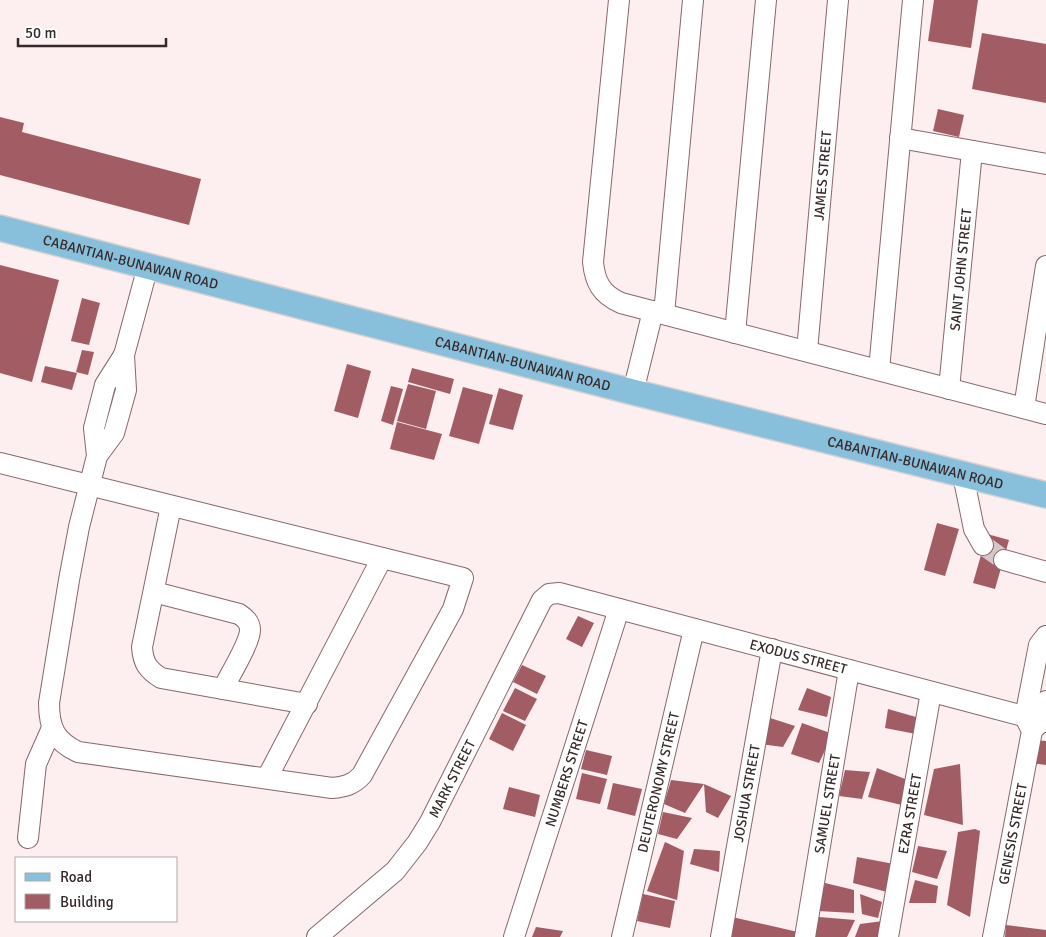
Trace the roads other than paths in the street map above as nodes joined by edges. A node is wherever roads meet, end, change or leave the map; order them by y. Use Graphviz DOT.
graph roads {
  1 [pos="618,0"];
  2 [pos="693,0"];
  3 [pos="766,0"];
  4 [pos="838,0"];
  5 [pos="913,0"];
  6 [pos="900,138"];
  7 [pos="972,151"];
  8 [pos="1046,164"];
  9 [pos="0,228"];
  10 [pos="148,266"];
  11 [pos="1046,266"];
  12 [pos="659,313"];
  13 [pos="735,333"];
  14 [pos="806,351"];
  15 [pos="879,370"];
  16 [pos="950,389"];
  17 [pos="633,392"];
  18 [pos="1024,408"];
  19 [pos="1046,414"];
  20 [pos="0,463"];
  21 [pos="963,475"];
  22 [pos="90,486"];
  23 [pos="1046,495"];
  24 [pos="171,506"];
  25 [pos="983,545"];
  26 [pos="382,558"];
  27 [pos="1004,560"];
  28 [pos="1046,572"];
  29 [pos="154,592"];
  30 [pos="549,594"];
  31 [pos="619,609"];
  32 [pos="694,629"];
  33 [pos="1046,636"];
  34 [pos="772,649"];
  35 [pos="850,670"];
  36 [pos="223,689"];
  37 [pos="931,692"];
  38 [pos="1046,700"];
  39 [pos="307,704"];
  40 [pos="1036,723"];
  41 [pos="52,728"];
  42 [pos="267,778"];
  43 [pos="28,838"];
  44 [pos="317,937"];
  45 [pos="514,937"];
  46 [pos="622,937"];
  47 [pos="721,937"];
  48 [pos="805,937"];
  49 [pos="888,937"];
  50 [pos="993,937"];
  1 -- 12 [label="street"];
  2 -- 12 [label="street"];
  3 -- 13 [label="street"];
  4 -- 14 [label="street, JAMES STREET"];
  5 -- 6 [label="street"];
  6 -- 7 [label="street"];
  6 -- 15 [label="street"];
  7 -- 8 [label="street"];
  7 -- 16 [label="street, SAINT JOHN STREET"];
  9 -- 10 [label="main road, CABANTIAN-BUNAWAN ROAD"];
  10 -- 17 [label="main road, CABANTIAN-BUNAWAN ROAD"];
  10 -- 22 [label="street"];
  11 -- 18 [label="street"];
  12 -- 13 [label="street"];
  12 -- 17 [label="street"];
  13 -- 14 [label="street"];
  14 -- 15 [label="street"];
  15 -- 16 [label="street"];
  16 -- 18 [label="street"];
  17 -- 21 [label="main road, CABANTIAN-BUNAWAN ROAD"];
  18 -- 19 [label="street"];
  20 -- 22 [label="street"];
  21 -- 23 [label="main road, CABANTIAN-BUNAWAN ROAD"];
  21 -- 25 [label="street"];
  22 -- 24 [label="street"];
  22 -- 41 [label="street"];
  24 -- 26 [label="street"];
  24 -- 29 [label="street"];
  26 -- 39 [label="street"];
  26 -- 42 [label="street"];
  27 -- 28 [label="street"];
  29 -- 36 [label="street"];
  29 -- 36 [label="street"];
  30 -- 31 [label="street, EXODUS STREET"];
  30 -- 44 [label="street, MARK STREET"];
  31 -- 32 [label="street, EXODUS STREET"];
  31 -- 45 [label="street, NUMBERS STREET"];
  32 -- 34 [label="street, EXODUS STREET"];
  32 -- 46 [label="street, DEUTERONOMY STREET"];
  33 -- 40 [label="street, GENESIS STREET"];
  34 -- 35 [label="street, EXODUS STREET"];
  34 -- 47 [label="street, JOSHUA STREET"];
  35 -- 37 [label="street, EXODUS STREET"];
  35 -- 48 [label="street, SAMUEL STREET"];
  36 -- 39 [label="street"];
  37 -- 40 [label="street, EXODUS STREET"];
  37 -- 49 [label="street, EZRA STREET"];
  38 -- 40 [label="street, GENESIS STREET"];
  39 -- 42 [label="street"];
  40 -- 50 [label="street, GENESIS STREET"];
  41 -- 42 [label="street"];
  41 -- 43 [label="street"];
}
